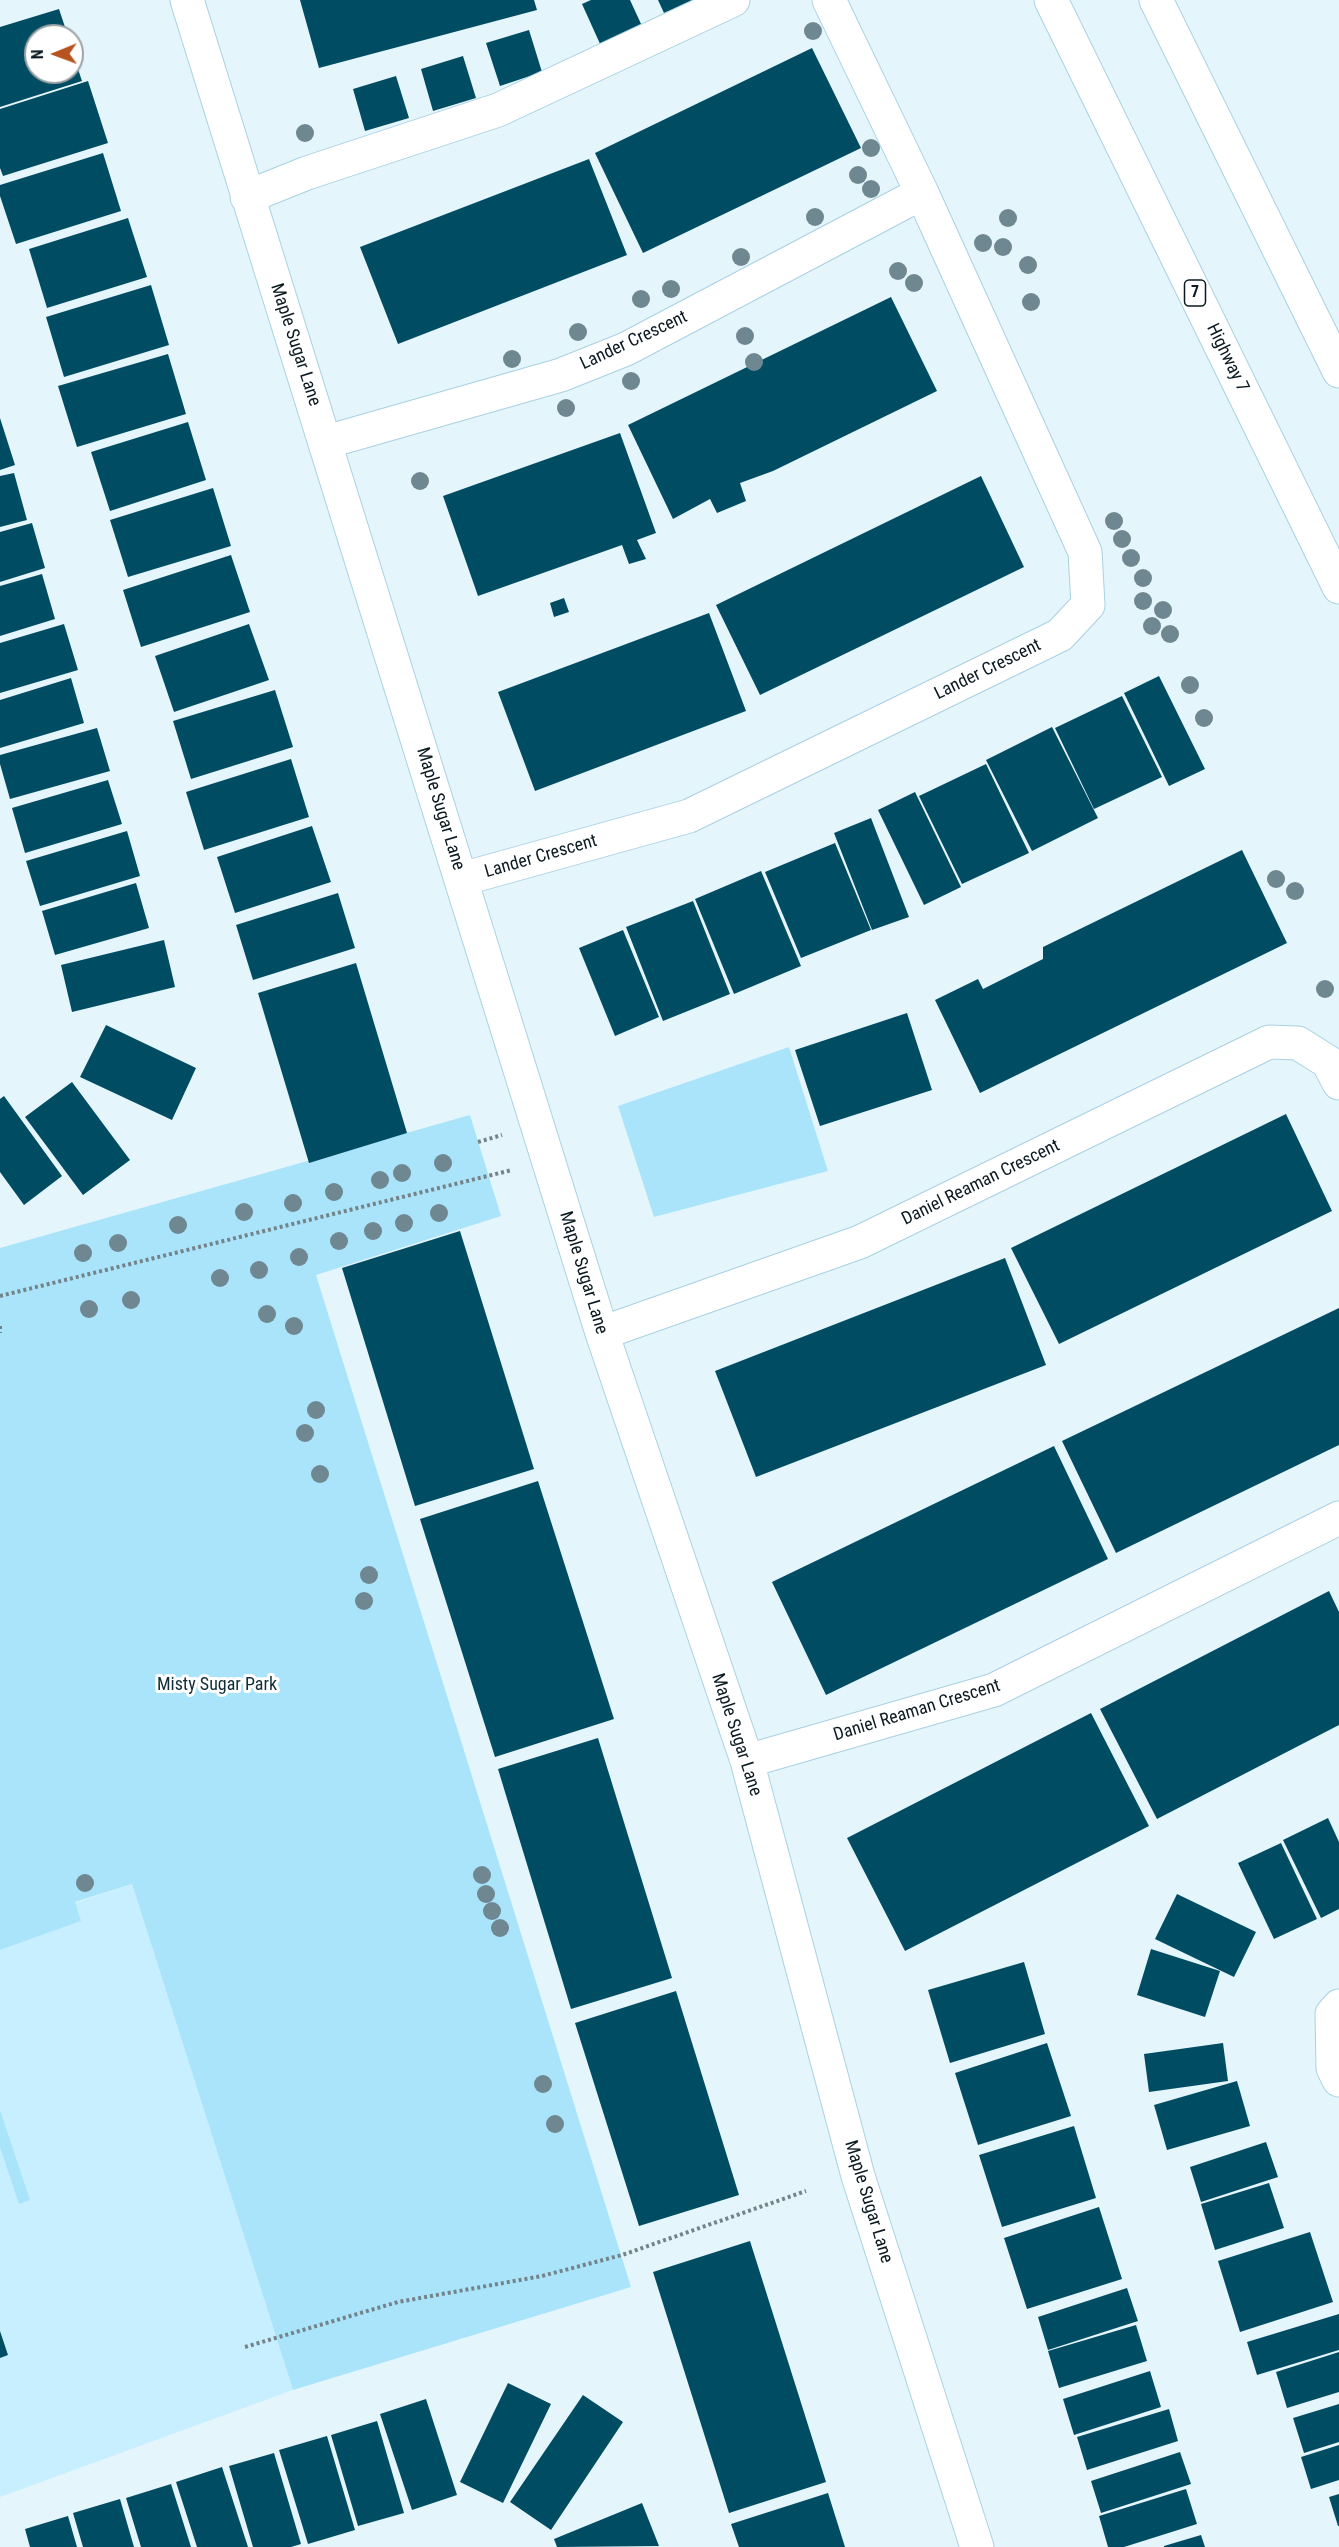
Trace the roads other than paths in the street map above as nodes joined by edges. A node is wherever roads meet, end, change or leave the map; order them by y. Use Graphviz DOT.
graph roads {
  1 [pos="187,0"];
  2 [pos="734,0"];
  3 [pos="829,0"];
  4 [pos="1051,0"];
  5 [pos="1156,0"];
  6 [pos="922,194"];
  7 [pos="247,197"];
  8 [pos="1339,370"];
  9 [pos="326,442"];
  10 [pos="1339,586"];
  11 [pos="462,879"];
  12 [pos="1339,1083"];
  13 [pos="602,1334"];
  14 [pos="1339,1518"];
  15 [pos="747,1761"];
  16 [pos="1339,2006"];
  17 [pos="1339,2080"];
  18 [pos="977,2547"];
  1 -- 7 [label="street, Maple Sugar Lane"];
  2 -- 7 [label="street"];
  3 -- 6 [label="street, Lander Crescent"];
  4 -- 10 [label="street, Highway 7 / 7"];
  5 -- 8 [label="street"];
  6 -- 9 [label="street, Lander Crescent"];
  6 -- 11 [label="street, Lander Crescent"];
  7 -- 9 [label="street, Maple Sugar Lane"];
  9 -- 11 [label="street, Maple Sugar Lane"];
  11 -- 13 [label="street, Maple Sugar Lane"];
  12 -- 13 [label="street, Daniel Reaman Crescent"];
  13 -- 15 [label="street, Maple Sugar Lane"];
  14 -- 15 [label="street, Daniel Reaman Crescent"];
  15 -- 18 [label="street, Maple Sugar Lane"];
  16 -- 17 [label="street"];
}
